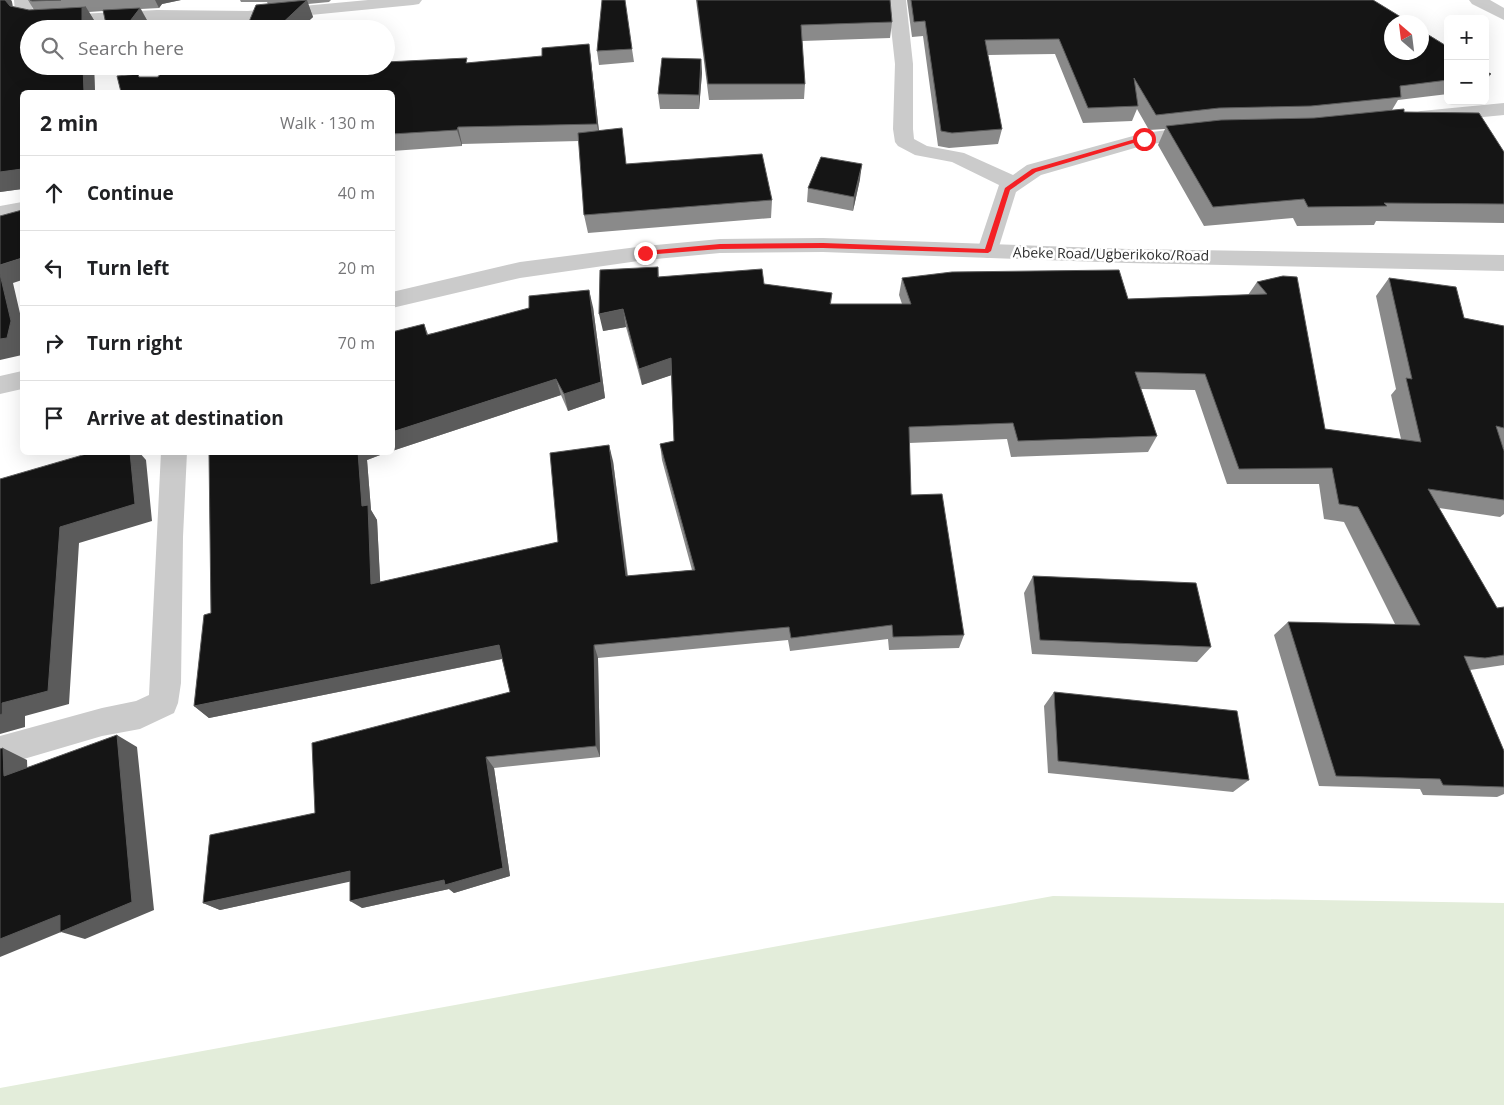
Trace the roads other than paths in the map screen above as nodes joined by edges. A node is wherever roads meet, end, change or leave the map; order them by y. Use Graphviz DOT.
graph roads {
  1 [pos="23,0"];
  2 [pos="211,0"];
  3 [pos="413,0"];
  4 [pos="897,0"];
  5 [pos="1478,0"];
  6 [pos="1504,16"];
  7 [pos="36,20"];
  8 [pos="90,20"];
  9 [pos="181,20"];
  10 [pos="198,20"];
  11 [pos="226,20"];
  12 [pos="167,75"];
  13 [pos="159,90"];
  14 [pos="1504,109"];
  15 [pos="1400,119"];
  16 [pos="1221,130"];
  17 [pos="1015,184"];
  18 [pos="20,209"];
  19 [pos="0,213"];
  20 [pos="988,251"];
  21 [pos="1504,263"];
  22 [pos="395,299"];
  23 [pos="20,380"];
  24 [pos="0,385"];
  25 [pos="174,455"];
  26 [pos="0,750"];
  1 -- 7 [label="street"];
  2 -- 10 [label="street"];
  3 -- 11 [label="street"];
  4 -- 17 [label="street"];
  5 -- 6 [label="street"];
  8 -- 9 [label="street"];
  12 -- 13 [label="street"];
  14 -- 15 [label="street"];
  16 -- 17 [label="street"];
  17 -- 20 [label="street"];
  18 -- 19 [label="street"];
  20 -- 21 [label="street, Abeke Road/Ugberikoko/Road"];
  20 -- 22 [label="street, Abeke Road/Ugberikoko/Road"];
  23 -- 24 [label="street"];
  25 -- 26 [label="street"];
}
